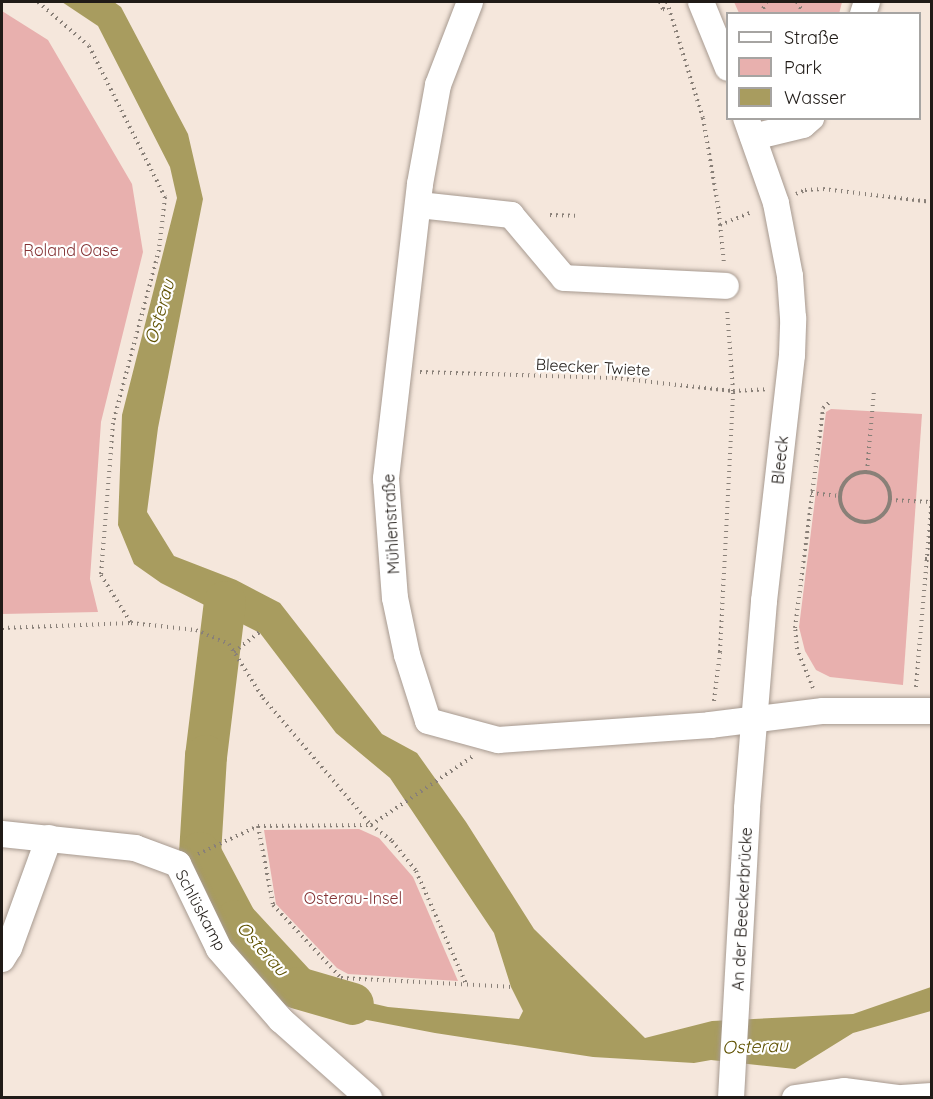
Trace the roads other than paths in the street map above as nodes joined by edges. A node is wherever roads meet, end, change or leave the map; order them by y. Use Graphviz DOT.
graph roads {
  1 [pos="470,2"];
  2 [pos="701,2"];
  3 [pos="726,63"];
  4 [pos="809,120"];
  5 [pos="749,128"];
  6 [pos="419,205"];
  7 [pos="726,286"];
  8 [pos="924,712"];
  9 [pos="755,719"];
  10 [pos="747,808"];
  11 [pos="2,834"];
  12 [pos="50,838"];
  13 [pos="2,959"];
  14 [pos="932,1096"];
  15 [pos="369,1098"];
  16 [pos="731,1098"];
  17 [pos="795,1098"];
  18 [pos="900,1098"];
  1 -- 6 [label="street, Mühlenstraße"];
  2 -- 3 [label="street"];
  4 -- 5 [label="street"];
  5 -- 9 [label="street, Bleeck"];
  6 -- 7 [label="street"];
  6 -- 9 [label="street, Mühlenstraße"];
  8 -- 9 [label="street, Mühlenstraße"];
  9 -- 10 [label="street, Bleeck"];
  10 -- 16 [label="street, An der Beeckerbrücke"];
  11 -- 12 [label="street, Schlüskamp"];
  12 -- 13 [label="street"];
  12 -- 15 [label="street, Schlüskamp"];
  14 -- 18 [label="street"];
  17 -- 18 [label="street"];
}
